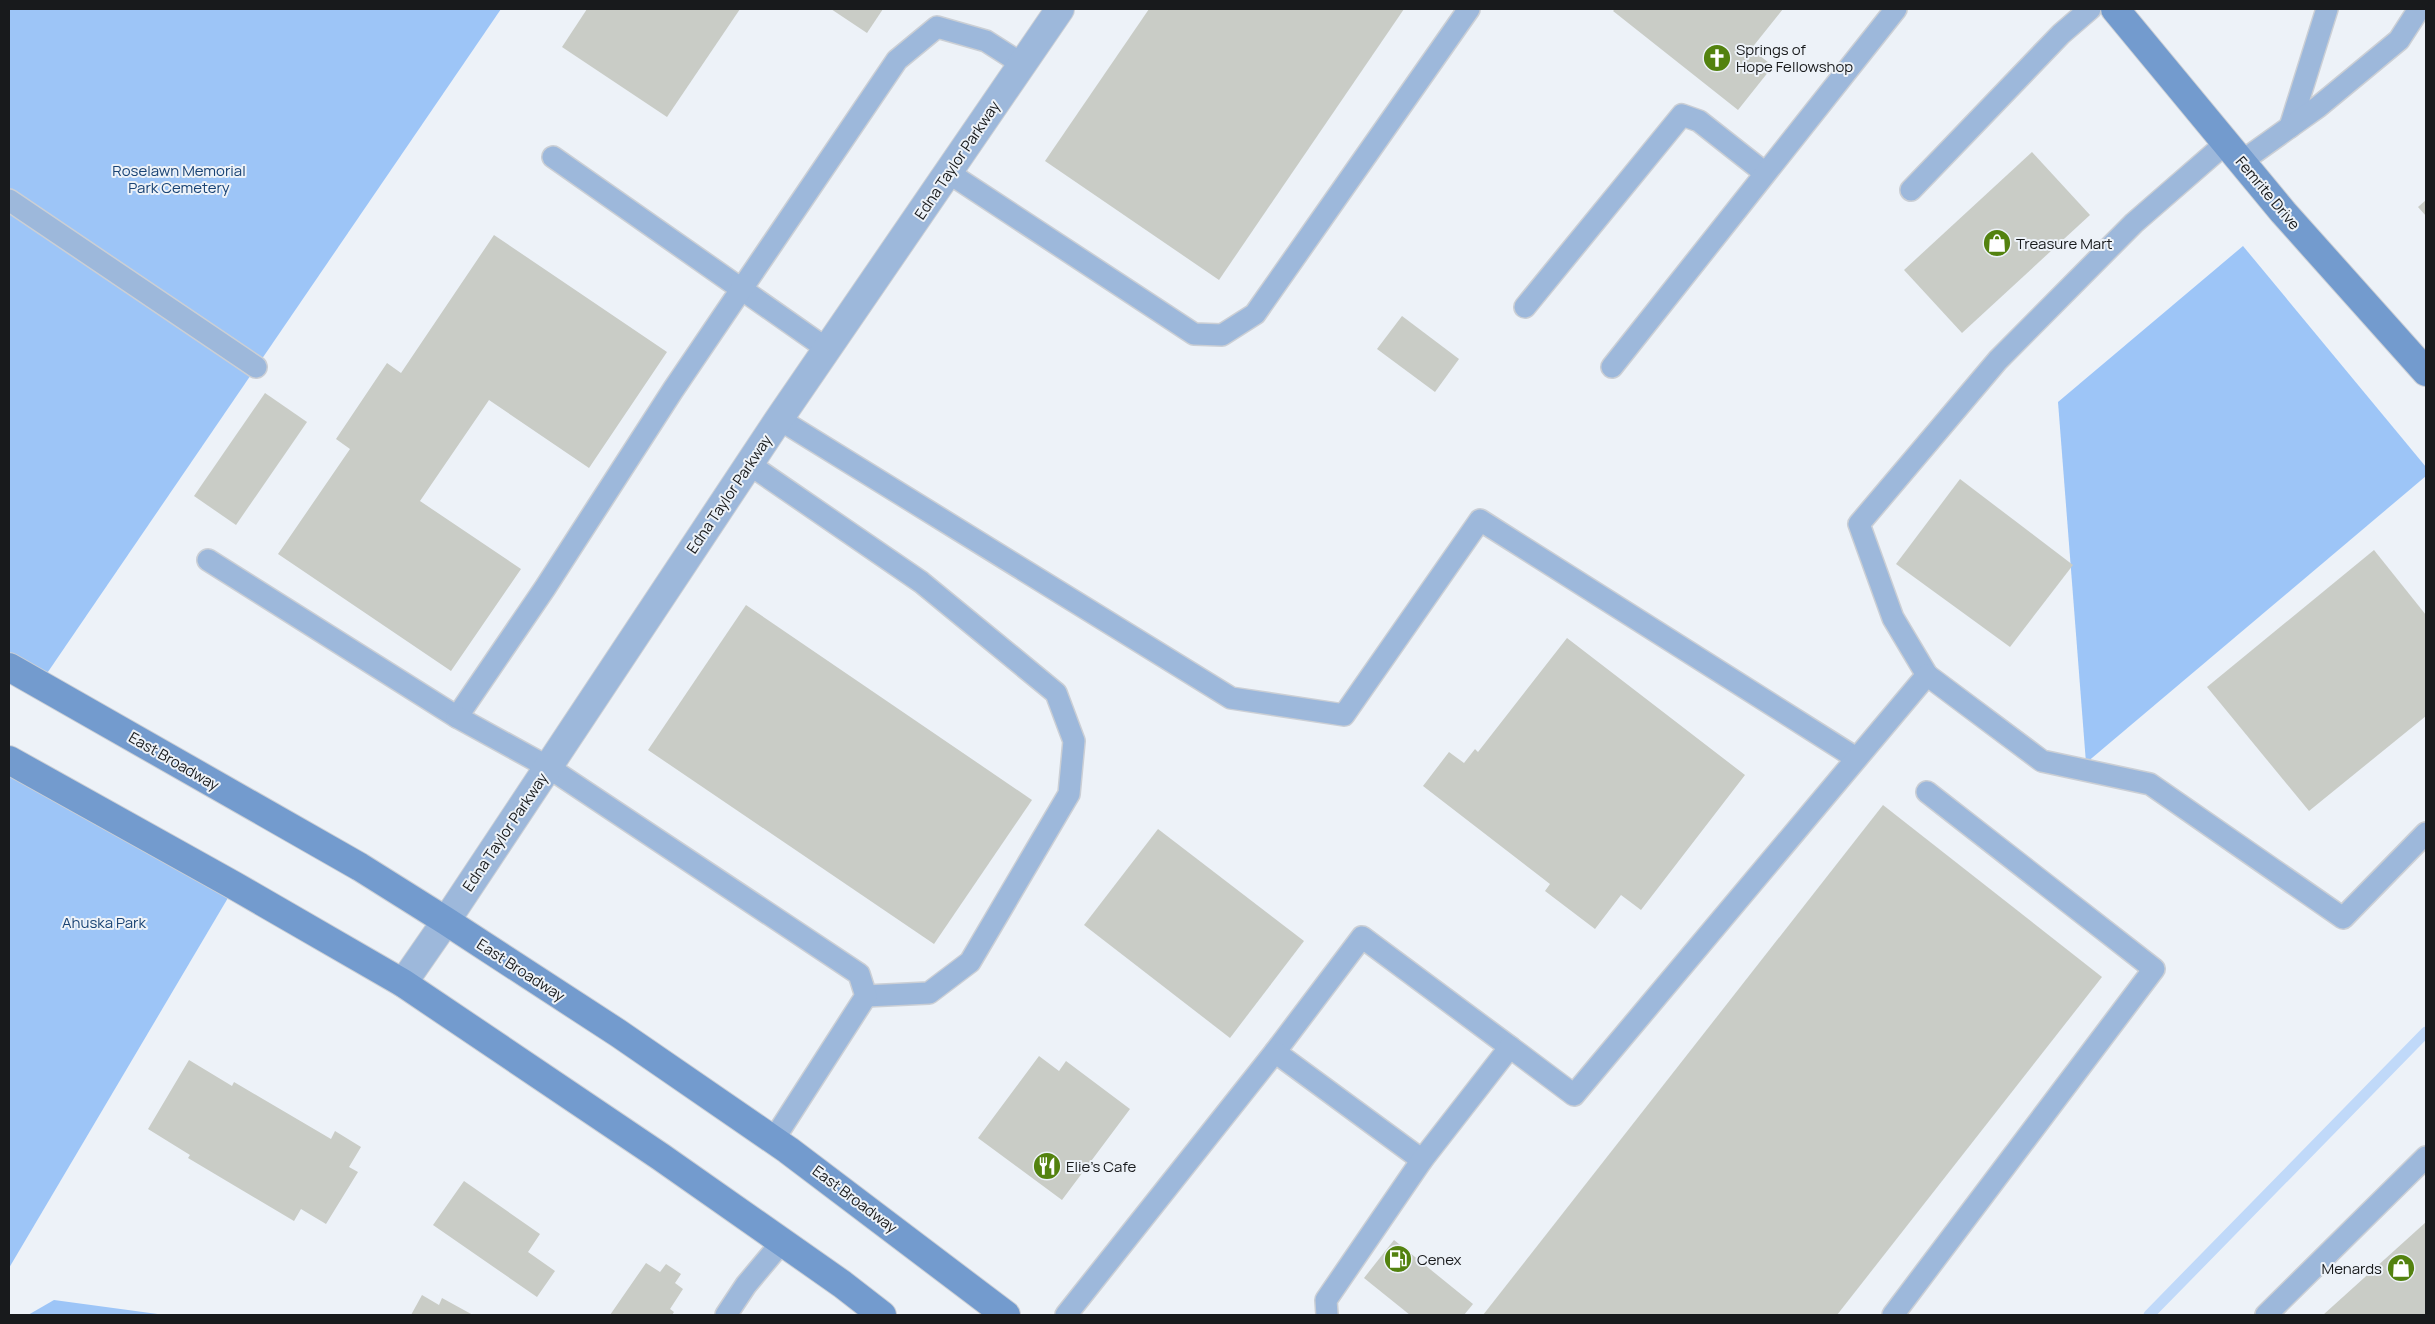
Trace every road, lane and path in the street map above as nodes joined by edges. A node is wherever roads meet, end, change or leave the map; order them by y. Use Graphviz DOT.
graph roads {
  1 [pos="1060,9"];
  2 [pos="1469,9"];
  3 [pos="1896,9"];
  4 [pos="2090,9"];
  5 [pos="2115,9"];
  6 [pos="2327,9"];
  7 [pos="2419,9"];
  8 [pos="1022,64"];
  9 [pos="2290,127"];
  10 [pos="2234,152"];
  11 [pos="553,157"];
  12 [pos="949,173"];
  13 [pos="1765,173"];
  14 [pos="1911,190"];
  15 [pos="9,200"];
  16 [pos="741,289"];
  17 [pos="1525,307"];
  18 [pos="827,349"];
  19 [pos="256,367"];
  20 [pos="1612,367"];
  21 [pos="2426,372"];
  22 [pos="779,419"];
  23 [pos="749,464"];
  24 [pos="208,560"];
  25 [pos="9,667"];
  26 [pos="1926,675"];
  27 [pos="457,717"];
  28 [pos="1856,758"];
  29 [pos="9,760"];
  30 [pos="548,767"];
  31 [pos="1927,792"];
  32 [pos="2426,834"];
  33 [pos="446,921"];
  34 [pos="402,983"];
  35 [pos="866,996"];
  36 [pos="1510,1047"];
  37 [pos="1275,1052"];
  38 [pos="774,1140"];
  39 [pos="2426,1157"];
  40 [pos="1422,1160"];
  41 [pos="782,1242"];
  42 [pos="734,1312"];
  43 [pos="882,1315"];
  44 [pos="1006,1315"];
  45 [pos="1066,1315"];
  46 [pos="1327,1315"];
  47 [pos="1893,1315"];
  48 [pos="2266,1315"];
  1 -- 8 [label="street, Edna Taylor Parkway"];
  2 -- 12 [label="lane"];
  3 -- 13 [label="lane"];
  4 -- 14 [label="lane"];
  5 -- 10 [label="street, Femrite Drive"];
  6 -- 9 [label="lane"];
  7 -- 9 [label="lane"];
  8 -- 12 [label="street, Edna Taylor Parkway"];
  8 -- 16 [label="lane"];
  9 -- 10 [label="lane"];
  10 -- 21 [label="street, Femrite Drive"];
  10 -- 26 [label="lane"];
  11 -- 16 [label="lane"];
  12 -- 18 [label="street, Edna Taylor Parkway"];
  13 -- 17 [label="lane"];
  13 -- 20 [label="lane"];
  15 -- 19 [label="lane"];
  16 -- 18 [label="lane"];
  16 -- 27 [label="lane"];
  18 -- 22 [label="street, Edna Taylor Parkway"];
  22 -- 23 [label="street, Edna Taylor Parkway"];
  22 -- 28 [label="lane"];
  23 -- 30 [label="street, Edna Taylor Parkway"];
  23 -- 35 [label="lane"];
  24 -- 27 [label="lane"];
  25 -- 33 [label="street, East Broadway"];
  26 -- 28 [label="lane"];
  26 -- 32 [label="lane"];
  27 -- 30 [label="lane"];
  28 -- 36 [label="lane"];
  29 -- 34 [label="street"];
  30 -- 33 [label="street, Edna Taylor Parkway"];
  30 -- 35 [label="lane"];
  31 -- 47 [label="lane"];
  33 -- 34 [label="street, Edna Taylor Parkway"];
  33 -- 38 [label="street, East Broadway"];
  34 -- 41 [label="street"];
  35 -- 38 [label="lane"];
  36 -- 37 [label="lane"];
  36 -- 40 [label="lane"];
  37 -- 40 [label="lane"];
  37 -- 45 [label="lane"];
  38 -- 44 [label="street, East Broadway"];
  39 -- 48 [label="lane"];
  40 -- 46 [label="lane"];
  41 -- 42 [label="lane"];
  41 -- 43 [label="street"];
}
